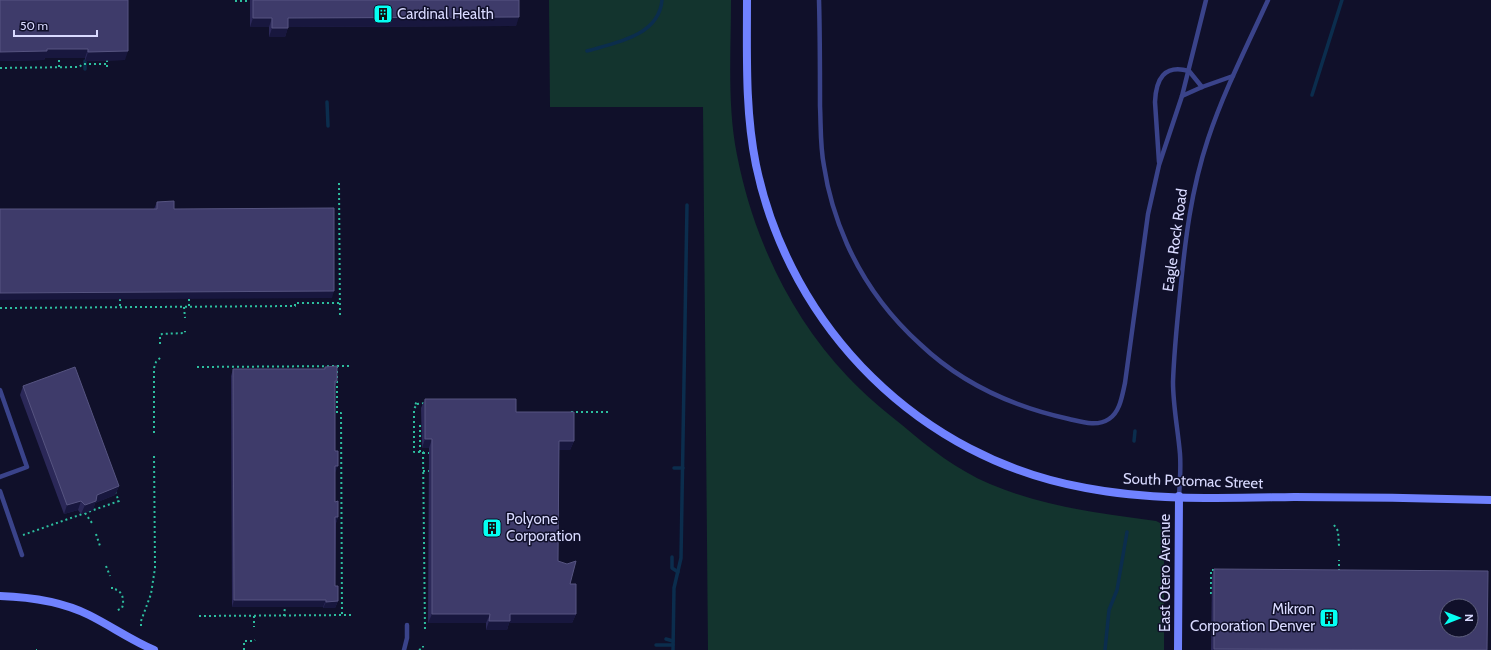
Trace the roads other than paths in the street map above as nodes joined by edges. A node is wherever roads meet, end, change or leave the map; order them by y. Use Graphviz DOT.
graph roads {
  1 [pos="747,0"];
  2 [pos="820,0"];
  3 [pos="1206,0"];
  4 [pos="1268,0"];
  5 [pos="1188,71"];
  6 [pos="1233,76"];
  7 [pos="1202,87"];
  8 [pos="1182,96"];
  9 [pos="1159,165"];
  10 [pos="0,390"];
  11 [pos="0,477"];
  12 [pos="0,491"];
  13 [pos="1179,496"];
  14 [pos="1491,500"];
  15 [pos="22,554"];
  16 [pos="0,596"];
  17 [pos="407,624"];
  18 [pos="154,650"];
  19 [pos="404,650"];
  20 [pos="1178,650"];
  1 -- 13 [label="main road, South Potomac Street"];
  2 -- 9 [label="lane"];
  3 -- 5 [label="lane"];
  4 -- 6 [label="lane, Eagle Rock Road"];
  5 -- 7 [label="lane"];
  5 -- 8 [label="lane"];
  5 -- 9 [label="lane"];
  6 -- 7 [label="lane"];
  6 -- 13 [label="lane, Eagle Rock Road"];
  7 -- 8 [label="lane"];
  8 -- 9 [label="lane"];
  10 -- 11 [label="lane"];
  12 -- 15 [label="lane"];
  13 -- 14 [label="main road, South Potomac Street"];
  13 -- 20 [label="main road, East Otero Avenue"];
  16 -- 18 [label="main road"];
  17 -- 19 [label="lane"];
}
